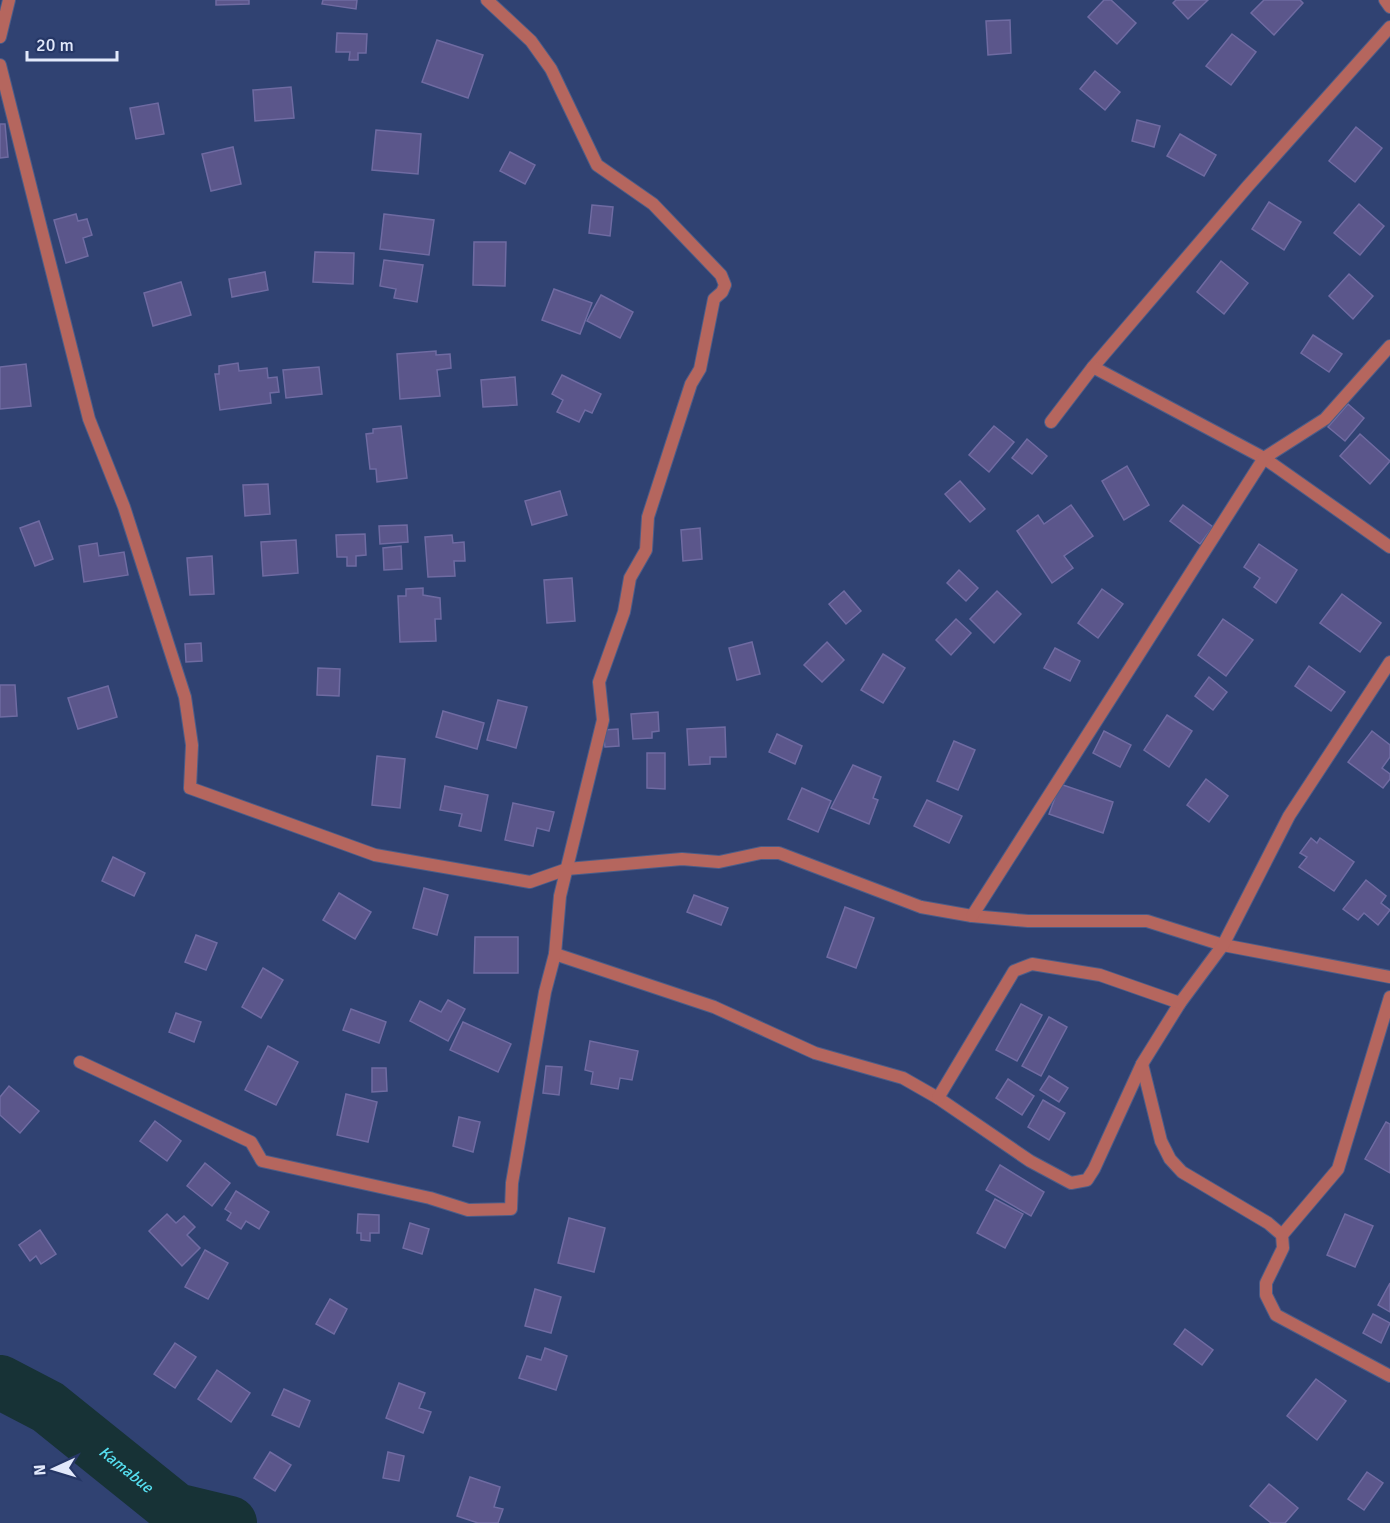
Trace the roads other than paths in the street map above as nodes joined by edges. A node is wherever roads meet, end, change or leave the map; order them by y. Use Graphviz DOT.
graph roads {
  1 [pos="9,0"];
  2 [pos="487,0"];
  3 [pos="1385,0"];
  4 [pos="1390,7"];
  5 [pos="1390,27"];
  6 [pos="0,37"];
  7 [pos="0,65"];
  8 [pos="1390,346"];
  9 [pos="1093,366"];
  10 [pos="1051,422"];
  11 [pos="1264,458"];
  12 [pos="1390,547"];
  13 [pos="1390,662"];
  14 [pos="567,869"];
  15 [pos="972,916"];
  16 [pos="1223,945"];
  17 [pos="555,954"];
  18 [pos="1390,977"];
  19 [pos="1390,997"];
  20 [pos="1180,1003"];
  21 [pos="80,1062"];
  22 [pos="1142,1064"];
  23 [pos="938,1098"];
  24 [pos="1282,1235"];
  25 [pos="1390,1376"];
  1 -- 6 [label="street"];
  2 -- 14 [label="street"];
  3 -- 4 [label="street"];
  5 -- 9 [label="street"];
  7 -- 14 [label="street"];
  8 -- 11 [label="street"];
  9 -- 10 [label="street"];
  9 -- 11 [label="street"];
  11 -- 12 [label="street"];
  11 -- 15 [label="street"];
  13 -- 16 [label="street"];
  14 -- 15 [label="street"];
  14 -- 17 [label="street"];
  15 -- 16 [label="street"];
  16 -- 18 [label="street"];
  16 -- 20 [label="street"];
  17 -- 21 [label="street"];
  17 -- 23 [label="street"];
  19 -- 24 [label="street"];
  20 -- 22 [label="street"];
  20 -- 23 [label="street"];
  22 -- 23 [label="street"];
  22 -- 24 [label="street"];
  24 -- 25 [label="street"];
}
